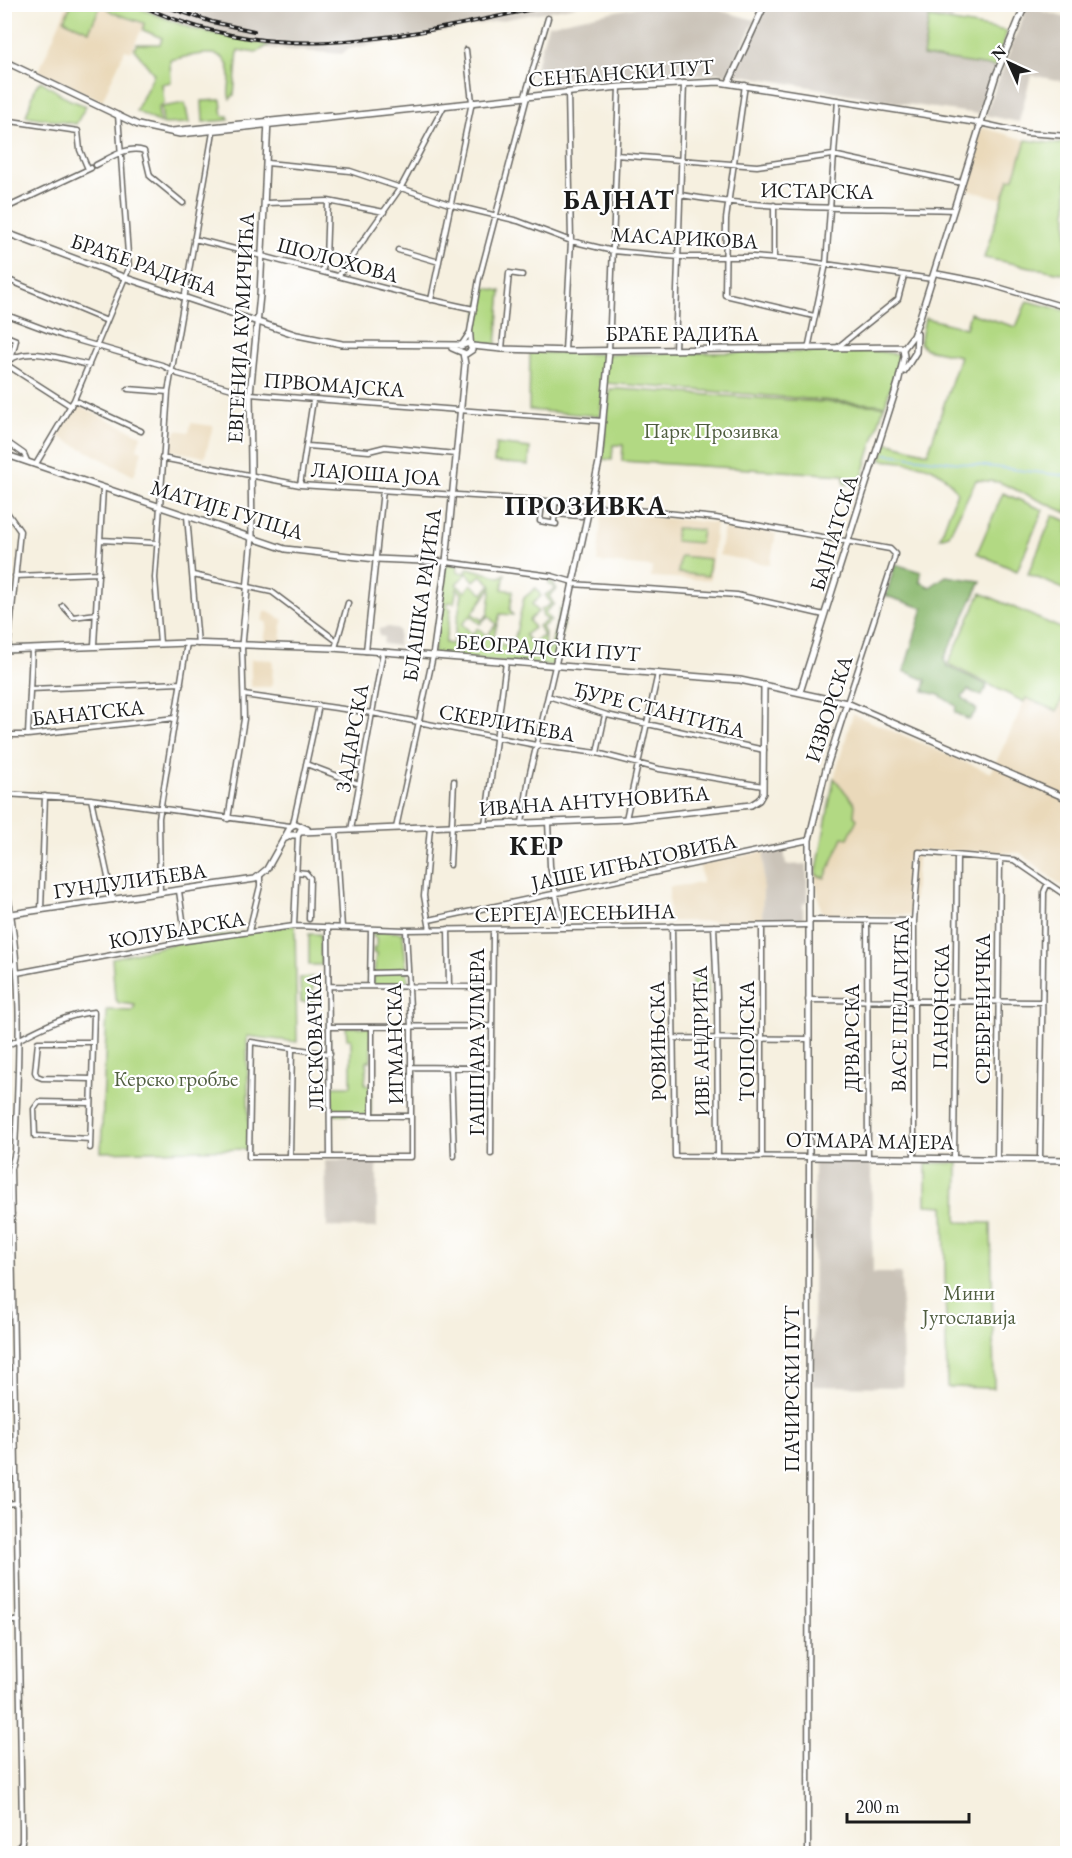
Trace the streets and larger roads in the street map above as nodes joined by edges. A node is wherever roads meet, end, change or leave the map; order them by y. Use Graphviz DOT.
graph roads {
  1 [pos="765,4"];
  2 [pos="1023,10"];
  3 [pos="548,18"];
  4 [pos="466,50"];
  5 [pos="4,61"];
  6 [pos="684,82"];
  7 [pos="729,82"];
  8 [pos="745,84"];
  9 [pos="619,87"];
  10 [pos="568,92"];
  11 [pos="526,96"];
  12 [pos="838,99"];
  13 [pos="472,102"];
  14 [pos="445,104"];
  15 [pos="118,115"];
  16 [pos="4,120"];
  17 [pos="268,123"];
  18 [pos="980,123"];
  19 [pos="171,132"];
  20 [pos="213,132"];
  21 [pos="1068,136"];
  22 [pos="121,152"];
  23 [pos="833,154"];
  24 [pos="616,155"];
  25 [pos="683,161"];
  26 [pos="267,163"];
  27 [pos="96,165"];
  28 [pos="733,166"];
  29 [pos="962,183"];
  30 [pos="401,187"];
  31 [pos="681,195"];
  32 [pos="328,201"];
  33 [pos="183,203"];
  34 [pos="266,203"];
  35 [pos="728,204"];
  36 [pos="452,205"];
  37 [pos="774,205"];
  38 [pos="831,207"];
  39 [pos="4,209"];
  40 [pos="953,210"];
  41 [pos="384,212"];
  42 [pos="496,216"];
  43 [pos="4,232"];
  44 [pos="194,239"];
  45 [pos="571,241"];
  46 [pos="398,250"];
  47 [pos="613,251"];
  48 [pos="262,255"];
  49 [pos="679,257"];
  50 [pos="727,257"];
  51 [pos="774,258"];
  52 [pos="439,262"];
  53 [pos="826,264"];
  54 [pos="322,272"];
  55 [pos="522,275"];
  56 [pos="339,276"];
  57 [pos="904,276"];
  58 [pos="933,276"];
  59 [pos="4,278"];
  60 [pos="126,278"];
  61 [pos="185,298"];
  62 [pos="431,300"];
  63 [pos="1068,308"];
  64 [pos="474,309"];
  65 [pos="4,314"];
  66 [pos="814,316"];
  67 [pos="920,317"];
  68 [pos="107,321"];
  69 [pos="258,322"];
  70 [pos="470,331"];
  71 [pos="4,335"];
  72 [pos="97,346"];
  73 [pos="906,346"];
  74 [pos="915,347"];
  75 [pos="467,348"];
  76 [pos="808,349"];
  77 [pos="837,349"];
  78 [pos="880,349"];
  79 [pos="502,350"];
  80 [pos="675,350"];
  81 [pos="565,351"];
  82 [pos="609,351"];
  83 [pos="904,355"];
  84 [pos="12,357"];
  85 [pos="911,358"];
  86 [pos="5,363"];
  87 [pos="89,365"];
  88 [pos="171,370"];
  89 [pos="898,383"];
  90 [pos="128,389"];
  91 [pos="168,392"];
  92 [pos="250,394"];
  93 [pos="74,400"];
  94 [pos="313,400"];
  95 [pos="70,406"];
  96 [pos="459,409"];
  97 [pos="603,421"];
  98 [pos="141,431"];
  99 [pos="5,442"];
  100 [pos="308,446"];
  101 [pos="4,454"];
  102 [pos="455,454"];
  103 [pos="162,458"];
  104 [pos="27,461"];
  105 [pos="36,464"];
  106 [pos="250,476"];
  107 [pos="300,484"];
  108 [pos="103,488"];
  109 [pos="383,490"];
  110 [pos="453,494"];
  111 [pos="542,504"];
  112 [pos="590,504"];
  113 [pos="160,506"];
  114 [pos="555,506"];
  115 [pos="4,508"];
  116 [pos="554,514"];
  117 [pos="187,515"];
  118 [pos="581,516"];
  119 [pos="252,536"];
  120 [pos="101,540"];
  121 [pos="158,543"];
  122 [pos="848,543"];
  123 [pos="376,559"];
  124 [pos="446,562"];
  125 [pos="99,573"];
  126 [pos="193,575"];
  127 [pos="15,576"];
  128 [pos="572,583"];
  129 [pos="248,586"];
  130 [pos="348,603"];
  131 [pos="63,606"];
  132 [pos="97,614"];
  133 [pos="825,615"];
  134 [pos="337,641"];
  135 [pos="160,643"];
  136 [pos="187,643"];
  137 [pos="198,644"];
  138 [pos="94,645"];
  139 [pos="242,645"];
  140 [pos="32,648"];
  141 [pos="335,648"];
  142 [pos="6,650"];
  143 [pos="366,651"];
  144 [pos="383,652"];
  145 [pos="433,656"];
  146 [pos="506,662"];
  147 [pos="555,666"];
  148 [pos="658,672"];
  149 [pos="181,683"];
  150 [pos="764,685"];
  151 [pos="30,689"];
  152 [pos="800,692"];
  153 [pos="244,695"];
  154 [pos="548,696"];
  155 [pos="847,704"];
  156 [pos="319,705"];
  157 [pos="372,713"];
  158 [pos="605,715"];
  159 [pos="175,718"];
  160 [pos="419,722"];
  161 [pos="646,725"];
  162 [pos="4,735"];
  163 [pos="28,735"];
  164 [pos="494,737"];
  165 [pos="536,745"];
  166 [pos="764,750"];
  167 [pos="597,753"];
  168 [pos="306,764"];
  169 [pos="637,764"];
  170 [pos="454,781"];
  171 [pos="359,784"];
  172 [pos="763,786"];
  173 [pos="4,794"];
  174 [pos="45,795"];
  175 [pos="90,799"];
  176 [pos="1068,800"];
  177 [pos="160,808"];
  178 [pos="228,819"];
  179 [pos="627,819"];
  180 [pos="548,822"];
  181 [pos="522,823"];
  182 [pos="485,825"];
  183 [pos="430,827"];
  184 [pos="453,827"];
  185 [pos="396,828"];
  186 [pos="295,830"];
  187 [pos="351,830"];
  188 [pos="336,831"];
  189 [pos="809,840"];
  190 [pos="957,856"];
  191 [pos="999,859"];
  192 [pos="450,865"];
  193 [pos="296,872"];
  194 [pos="4,875"];
  195 [pos="260,876"];
  196 [pos="1048,883"];
  197 [pos="179,891"];
  198 [pos="160,894"];
  199 [pos="556,894"];
  200 [pos="1068,897"];
  201 [pos="113,901"];
  202 [pos="41,911"];
  203 [pos="13,914"];
  204 [pos="4,915"];
  205 [pos="309,919"];
  206 [pos="429,920"];
  207 [pos="867,920"];
  208 [pos="914,921"];
  209 [pos="808,923"];
  210 [pos="294,926"];
  211 [pos="672,926"];
  212 [pos="714,926"];
  213 [pos="762,926"];
  214 [pos="328,927"];
  215 [pos="342,928"];
  216 [pos="563,928"];
  217 [pos="371,929"];
  218 [pos="448,929"];
  219 [pos="493,929"];
  220 [pos="406,930"];
  221 [pos="430,930"];
  222 [pos="249,931"];
  223 [pos="186,941"];
  224 [pos="16,962"];
  225 [pos="405,972"];
  226 [pos="17,973"];
  227 [pos="370,973"];
  228 [pos="4,975"];
  229 [pos="330,986"];
  230 [pos="370,986"];
  231 [pos="449,986"];
  232 [pos="409,987"];
  233 [pos="492,987"];
  234 [pos="808,1000"];
  235 [pos="914,1000"];
  236 [pos="956,1000"];
  237 [pos="867,1001"];
  238 [pos="998,1001"];
  239 [pos="1040,1002"];
  240 [pos="492,1026"];
  241 [pos="330,1027"];
  242 [pos="372,1027"];
  243 [pos="411,1027"];
  244 [pos="673,1038"];
  245 [pos="717,1038"];
  246 [pos="808,1038"];
  247 [pos="20,1039"];
  248 [pos="763,1039"];
  249 [pos="93,1042"];
  250 [pos="4,1047"];
  251 [pos="292,1048"];
  252 [pos="330,1054"];
  253 [pos="412,1067"];
  254 [pos="450,1067"];
  255 [pos="492,1068"];
  256 [pos="92,1079"];
  257 [pos="91,1103"];
  258 [pos="331,1115"];
  259 [pos="372,1116"];
  260 [pos="411,1116"];
  261 [pos="90,1139"];
  262 [pos="90,1148"];
  263 [pos="491,1154"];
  264 [pos="290,1156"];
  265 [pos="454,1156"];
  266 [pos="675,1156"];
  267 [pos="718,1156"];
  268 [pos="762,1156"];
  269 [pos="330,1157"];
  270 [pos="810,1157"];
  271 [pos="868,1157"];
  272 [pos="914,1158"];
  273 [pos="954,1158"];
  274 [pos="997,1159"];
  275 [pos="1040,1159"];
  276 [pos="1067,1160"];
  277 [pos="4,1214"];
  278 [pos="12,1214"];
  279 [pos="4,1252"];
  280 [pos="12,1252"];
  281 [pos="4,1386"];
  282 [pos="14,1386"];
  283 [pos="17,1503"];
  284 [pos="4,1504"];
  285 [pos="4,1621"];
  286 [pos="19,1621"];
  287 [pos="4,1844"];
  288 [pos="808,1854"];
  1 -- 7 [label="street"];
  2 -- 18 [label="street, БАЈНАТСКА"];
  3 -- 11 [label="street"];
  4 -- 13 [label="street"];
  5 -- 15 [label="street"];
  6 -- 7 [label="street, СЕНЋАНСКИ ПУТ"];
  6 -- 9 [label="street, СЕНЋАНСКИ ПУТ"];
  6 -- 25 [label="street"];
  7 -- 8 [label="street, СЕНЋАНСКИ ПУТ"];
  8 -- 12 [label="street, СЕНЋАНСКИ ПУТ"];
  8 -- 28 [label="street"];
  9 -- 10 [label="street, СЕНЋАНСКИ ПУТ"];
  9 -- 24 [label="street"];
  10 -- 11 [label="street, СЕНЋАНСКИ ПУТ"];
  10 -- 45 [label="street"];
  11 -- 13 [label="street, СЕНЋАНСКИ ПУТ"];
  11 -- 42 [label="street"];
  12 -- 18 [label="street, СЕНЋАНСКИ ПУТ"];
  12 -- 23 [label="street"];
  13 -- 14 [label="street, СЕНЋАНСКИ ПУТ"];
  13 -- 36 [label="street"];
  14 -- 17 [label="street, СЕНЋАНСКИ ПУТ"];
  14 -- 30 [label="street"];
  15 -- 19 [label="street"];
  15 -- 22 [label="street"];
  16 -- 39 [label="street"];
  17 -- 19 [label="street, СЕНЋАНСКИ ПУТ"];
  17 -- 20 [label="street, СЕНЋАНСКИ ПУТ"];
  17 -- 26 [label="street, ЕВГЕНИЈА КУМИЧИЋА"];
  18 -- 21 [label="street, СЕНЋАНСКИ ПУТ"];
  18 -- 29 [label="street, БАЈНАТСКА"];
  19 -- 20 [label="street, СЕНЋАНСКИ ПУТ"];
  20 -- 44 [label="street"];
  22 -- 27 [label="street"];
  22 -- 33 [label="street"];
  22 -- 60 [label="street"];
  23 -- 28 [label="street"];
  23 -- 29 [label="street"];
  23 -- 38 [label="street"];
  24 -- 25 [label="street"];
  24 -- 47 [label="street"];
  25 -- 28 [label="street"];
  25 -- 31 [label="street"];
  26 -- 30 [label="street, МАСАРИКОВА"];
  26 -- 34 [label="street, ЕВГЕНИЈА КУМИЧИЋА"];
  28 -- 35 [label="street"];
  29 -- 40 [label="street, БАЈНАТСКА"];
  30 -- 36 [label="street, МАСАРИКОВА"];
  30 -- 41 [label="street"];
  31 -- 35 [label="street, ИСТАРСКА"];
  31 -- 49 [label="street"];
  32 -- 34 [label="street"];
  32 -- 41 [label="street"];
  32 -- 54 [label="street"];
  34 -- 48 [label="street, ЕВГЕНИЈА КУМИЧИЋА"];
  35 -- 37 [label="street, ИСТАРСКА"];
  35 -- 50 [label="street"];
  36 -- 42 [label="street, МАСАРИКОВА"];
  36 -- 52 [label="street"];
  37 -- 38 [label="street, ИСТАРСКА"];
  37 -- 51 [label="street"];
  38 -- 40 [label="street, ИСТАРСКА"];
  38 -- 53 [label="street"];
  40 -- 58 [label="street, БАЈНАТСКА"];
  41 -- 56 [label="street"];
  42 -- 45 [label="street, МАСАРИКОВА"];
  42 -- 64 [label="street"];
  43 -- 60 [label="street, БРАЋЕ РАДИЋА"];
  44 -- 48 [label="street, ШОЛОХОВА"];
  44 -- 61 [label="street"];
  45 -- 47 [label="street, МАСАРИКОВА"];
  45 -- 81 [label="street"];
  46 -- 52 [label="street"];
  47 -- 49 [label="street, МАСАРИКОВА"];
  47 -- 82 [label="street"];
  48 -- 54 [label="street, ШОЛОХОВА"];
  48 -- 69 [label="street, ЕВГЕНИЈА КУМИЧИЋА"];
  49 -- 50 [label="street, МАСАРИКОВА"];
  49 -- 80 [label="street"];
  50 -- 51 [label="street, МАСАРИКОВА"];
  50 -- 66 [label="street"];
  51 -- 53 [label="street, МАСАРИКОВА"];
  52 -- 62 [label="street"];
  53 -- 57 [label="street, МАСАРИКОВА"];
  53 -- 66 [label="street"];
  54 -- 56 [label="street, ШОЛОХОВА"];
  55 -- 79 [label="street"];
  56 -- 62 [label="street, ШОЛОХОВА"];
  57 -- 58 [label="street, МАСАРИКОВА"];
  57 -- 77 [label="street"];
  58 -- 63 [label="street, МАСАРИКОВА"];
  58 -- 67 [label="street, БАЈНАТСКА"];
  59 -- 68 [label="street"];
  60 -- 61 [label="street, БРАЋЕ РАДИЋА"];
  60 -- 68 [label="street"];
  61 -- 69 [label="street, БРАЋЕ РАДИЋА"];
  61 -- 88 [label="street"];
  62 -- 64 [label="street, ШОЛОХОВА"];
  64 -- 70 [label="street"];
  65 -- 72 [label="street, ПРВОМАЈСКА"];
  66 -- 76 [label="street"];
  67 -- 73 [label="street, БАЈНАТСКА"];
  67 -- 74 [label="street, БАЈНАТСКА"];
  68 -- 72 [label="street"];
  69 -- 75 [label="street, БРАЋЕ РАДИЋА"];
  69 -- 92 [label="street, ЕВГЕНИЈА КУМИЧИЋА"];
  70 -- 75 [label="street"];
  70 -- 75 [label="street"];
  71 -- 84 [label="street"];
  72 -- 87 [label="street"];
  72 -- 88 [label="street, ПРВОМАЈСКА"];
  73 -- 74 [label="street"];
  73 -- 78 [label="street, БРАЋЕ РАДИЋА"];
  73 -- 83 [label="street, БАЈНАТСКА"];
  74 -- 85 [label="street, БАЈНАТСКА"];
  75 -- 79 [label="street, БРАЋЕ РАДИЋА"];
  75 -- 96 [label="street, БЛАШКА РАЈИЋА"];
  76 -- 77 [label="street, БРАЋЕ РАДИЋА"];
  76 -- 80 [label="street, БРАЋЕ РАДИЋА"];
  77 -- 78 [label="street, БРАЋЕ РАДИЋА"];
  78 -- 83 [label="street, БРАЋЕ РАДИЋА"];
  79 -- 81 [label="street, БРАЋЕ РАДИЋА"];
  80 -- 82 [label="street, БРАЋЕ РАДИЋА"];
  81 -- 82 [label="street, БРАЋЕ РАДИЋА"];
  82 -- 97 [label="street"];
  83 -- 85 [label="street"];
  83 -- 89 [label="street, БАЈНАТСКА"];
  84 -- 86 [label="street"];
  84 -- 87 [label="street"];
  85 -- 89 [label="street, БАЈНАТСКА"];
  86 -- 95 [label="street"];
  87 -- 93 [label="street"];
  88 -- 91 [label="street"];
  88 -- 92 [label="street, ПРВОМАЈСКА"];
  89 -- 122 [label="street, БАЈНАТСКА"];
  90 -- 91 [label="street"];
  91 -- 103 [label="street"];
  92 -- 94 [label="street, ПРВОМАЈСКА"];
  92 -- 106 [label="street, ЕВГЕНИЈА КУМИЧИЋА"];
  93 -- 95 [label="street"];
  93 -- 98 [label="street"];
  94 -- 96 [label="street, ПРВОМАЈСКА"];
  94 -- 100 [label="street"];
  95 -- 105 [label="street"];
  96 -- 97 [label="street, ПРВОМАЈСКА"];
  96 -- 102 [label="street, БЛАШКА РАЈИЋА"];
  97 -- 112 [label="street"];
  99 -- 104 [label="street"];
  100 -- 102 [label="street"];
  100 -- 107 [label="street"];
  101 -- 104 [label="street, МАТИЈЕ ГУПЦА"];
  102 -- 110 [label="street, БЛАШКА РАЈИЋА"];
  103 -- 106 [label="street, ЛАЈОША ЈОА"];
  103 -- 113 [label="street"];
  104 -- 105 [label="street, МАТИЈЕ ГУПЦА"];
  105 -- 108 [label="street, МАТИЈЕ ГУПЦА"];
  106 -- 107 [label="street, ЛАЈОША ЈОА"];
  106 -- 119 [label="street, ЕВГЕНИЈА КУМИЧИЋА"];
  107 -- 109 [label="street, ЛАЈОША ЈОА"];
  108 -- 113 [label="street, МАТИЈЕ ГУПЦА"];
  108 -- 120 [label="street"];
  109 -- 110 [label="street, ЛАЈОША ЈОА"];
  109 -- 123 [label="street"];
  110 -- 112 [label="street, ЛАЈОША ЈОА"];
  110 -- 124 [label="street, БЛАШКА РАЈИЋА"];
  111 -- 116 [label="street"];
  112 -- 122 [label="street, ЛАЈОША ЈОА"];
  112 -- 128 [label="street"];
  113 -- 117 [label="street, МАТИЈЕ ГУПЦА"];
  113 -- 121 [label="street"];
  114 -- 116 [label="street"];
  115 -- 127 [label="street"];
  116 -- 118 [label="street"];
  117 -- 119 [label="street, МАТИЈЕ ГУПЦА"];
  117 -- 126 [label="street"];
  119 -- 123 [label="street, МАТИЈЕ ГУПЦА"];
  119 -- 129 [label="street, ЕВГЕНИЈА КУМИЧИЋА"];
  120 -- 121 [label="street"];
  120 -- 125 [label="street"];
  121 -- 135 [label="street"];
  122 -- 133 [label="street, БАЈНАТСКА"];
  122 -- 155 [label="street, ИЗВОРСКА"];
  123 -- 124 [label="street, МАТИЈЕ ГУПЦА"];
  123 -- 143 [label="street"];
  124 -- 128 [label="street"];
  124 -- 145 [label="street, БЛАШКА РАЈИЋА"];
  125 -- 127 [label="street"];
  125 -- 132 [label="street"];
  126 -- 129 [label="street"];
  126 -- 137 [label="street"];
  127 -- 142 [label="street"];
  128 -- 133 [label="street"];
  128 -- 147 [label="street"];
  129 -- 134 [label="street"];
  129 -- 139 [label="street, ЕВГЕНИЈА КУМИЧИЋА"];
  130 -- 134 [label="street"];
  131 -- 132 [label="street"];
  132 -- 138 [label="street"];
  133 -- 152 [label="street, БАЈНАТСКА"];
  134 -- 141 [label="street"];
  135 -- 136 [label="street, БЕОГРАДСКИ ПУТ"];
  135 -- 138 [label="street, БЕОГРАДСКИ ПУТ"];
  136 -- 137 [label="street, БЕОГРАДСКИ ПУТ"];
  136 -- 149 [label="street"];
  137 -- 139 [label="street, БЕОГРАДСКИ ПУТ"];
  138 -- 140 [label="street, БЕОГРАДСКИ ПУТ"];
  139 -- 141 [label="street, БЕОГРАДСКИ ПУТ"];
  139 -- 153 [label="street"];
  140 -- 142 [label="street, БЕОГРАДСКИ ПУТ"];
  140 -- 151 [label="street"];
  141 -- 143 [label="street, БЕОГРАДСКИ ПУТ"];
  143 -- 144 [label="street, БЕОГРАДСКИ ПУТ"];
  144 -- 145 [label="street, БЕОГРАДСКИ ПУТ"];
  144 -- 157 [label="street, ЗАДАРСКА"];
  145 -- 146 [label="street, БЕОГРАДСКИ ПУТ"];
  145 -- 160 [label="street, БЛАШКА РАЈИЋА"];
  146 -- 147 [label="street, БЕОГРАДСКИ ПУТ"];
  146 -- 164 [label="street"];
  147 -- 148 [label="street, БЕОГРАДСКИ ПУТ"];
  147 -- 154 [label="street"];
  148 -- 150 [label="street, БЕОГРАДСКИ ПУТ"];
  148 -- 161 [label="street"];
  149 -- 151 [label="street"];
  149 -- 159 [label="street"];
  150 -- 152 [label="street, БЕОГРАДСКИ ПУТ"];
  150 -- 166 [label="street"];
  151 -- 163 [label="street"];
  152 -- 155 [label="street, БЕОГРАДСКИ ПУТ"];
  153 -- 156 [label="street, СКЕРЛИЋЕВА"];
  153 -- 178 [label="street"];
  154 -- 158 [label="street, ЂУРЕ СТАНТИЋА"];
  154 -- 165 [label="street"];
  155 -- 176 [label="street, БЕОГРАДСКИ ПУТ"];
  155 -- 189 [label="street, ИЗВОРСКА"];
  156 -- 157 [label="street, СКЕРЛИЋЕВА"];
  156 -- 168 [label="street"];
  157 -- 160 [label="street, СКЕРЛИЋЕВА"];
  157 -- 171 [label="street, ЗАДАРСКА"];
  158 -- 161 [label="street, ЂУРЕ СТАНТИЋА"];
  158 -- 167 [label="street"];
  159 -- 163 [label="street, БАНАТСКА"];
  159 -- 177 [label="street"];
  160 -- 164 [label="street, СКЕРЛИЋЕВА"];
  160 -- 185 [label="street, БЛАШКА РАЈИЋА"];
  161 -- 166 [label="street, ЂУРЕ СТАНТИЋА"];
  161 -- 169 [label="street"];
  162 -- 163 [label="street, БАНАТСКА"];
  164 -- 165 [label="street, СКЕРЛИЋЕВА"];
  164 -- 182 [label="street"];
  165 -- 167 [label="street, СКЕРЛИЋЕВА"];
  165 -- 181 [label="street"];
  166 -- 172 [label="street"];
  167 -- 169 [label="street, СКЕРЛИЋЕВА"];
  168 -- 171 [label="street"];
  168 -- 186 [label="street"];
  169 -- 172 [label="street, СКЕРЛИЋЕВА"];
  169 -- 179 [label="street"];
  170 -- 184 [label="street"];
  171 -- 187 [label="street, ЗАДАРСКА"];
  172 -- 179 [label="street, ИВАНА АНТУНОВИЋА"];
  173 -- 174 [label="street, ИВАНА АНТУНОВИЋА"];
  174 -- 175 [label="street, ИВАНА АНТУНОВИЋА"];
  174 -- 202 [label="street"];
  175 -- 177 [label="street, ИВАНА АНТУНОВИЋА"];
  175 -- 201 [label="street"];
  177 -- 178 [label="street, ИВАНА АНТУНОВИЋА"];
  177 -- 198 [label="street"];
  178 -- 186 [label="street, ИВАНА АНТУНОВИЋА"];
  179 -- 180 [label="street, ИВАНА АНТУНОВИЋА"];
  180 -- 181 [label="street, ИВАНА АНТУНОВИЋА"];
  180 -- 199 [label="street"];
  181 -- 182 [label="street, ИВАНА АНТУНОВИЋА"];
  182 -- 184 [label="street, ИВАНА АНТУНОВИЋА"];
  183 -- 184 [label="street, ИВАНА АНТУНОВИЋА"];
  183 -- 185 [label="street, ИВАНА АНТУНОВИЋА"];
  183 -- 206 [label="street"];
  184 -- 192 [label="street"];
  185 -- 187 [label="street, ИВАНА АНТУНОВИЋА"];
  186 -- 188 [label="street, ИВАНА АНТУНОВИЋА"];
  186 -- 193 [label="street"];
  186 -- 195 [label="street"];
  187 -- 188 [label="street, ИВАНА АНТУНОВИЋА"];
  188 -- 215 [label="street"];
  189 -- 199 [label="street, ЈАШЕ ИГЊАТОВИЋА"];
  189 -- 209 [label="street, ИЗВОРСКА"];
  190 -- 191 [label="street"];
  190 -- 208 [label="street, ВАСЕ ПЕЛАГИЋА"];
  190 -- 236 [label="street, ПАНОНСКА"];
  191 -- 196 [label="street"];
  191 -- 238 [label="street, СРЕБРЕНИЧКА"];
  193 -- 205 [label="street"];
  193 -- 210 [label="street"];
  194 -- 203 [label="street"];
  195 -- 197 [label="street, ГУНДУЛИЋЕВА"];
  195 -- 222 [label="street"];
  196 -- 200 [label="street"];
  196 -- 239 [label="street"];
  197 -- 198 [label="street, ГУНДУЛИЋЕВА"];
  197 -- 223 [label="street"];
  198 -- 201 [label="street, ГУНДУЛИЋЕВА"];
  199 -- 206 [label="street, ЈАШЕ ИГЊАТОВИЋА"];
  199 -- 216 [label="street"];
  201 -- 202 [label="street, ГУНДУЛИЋЕВА"];
  202 -- 203 [label="street, ГУНДУЛИЋЕВА"];
  203 -- 204 [label="street, ГУНДУЛИЋЕВА"];
  203 -- 224 [label="street"];
  206 -- 221 [label="street"];
  207 -- 208 [label="street, СЕРГЕЈА ЈЕСЕЊИНА"];
  207 -- 209 [label="street, СЕРГЕЈА ЈЕСЕЊИНА"];
  207 -- 237 [label="street, ДРВАРСКА"];
  208 -- 235 [label="street, ВАСЕ ПЕЛАГИЋА"];
  209 -- 213 [label="street, СЕРГЕЈА ЈЕСЕЊИНА"];
  209 -- 234 [label="street, ПАЧИРСКИ ПУТ"];
  210 -- 214 [label="street, КОЛУБАРСКА"];
  210 -- 222 [label="street, КОЛУБАРСКА"];
  211 -- 212 [label="street, СЕРГЕЈА ЈЕСЕЊИНА"];
  211 -- 216 [label="street, СЕРГЕЈА ЈЕСЕЊИНА"];
  211 -- 244 [label="street, РОВИЊСКА"];
  212 -- 213 [label="street, СЕРГЕЈА ЈЕСЕЊИНА"];
  212 -- 245 [label="street, ИВЕ АНДРИЋА"];
  213 -- 248 [label="street, ТОПОЛСКА"];
  214 -- 215 [label="street, КОЛУБАРСКА"];
  214 -- 229 [label="street, ЛЕСКОВАЧКА"];
  215 -- 217 [label="street, СЕРГЕЈА ЈЕСЕЊИНА"];
  216 -- 219 [label="street, СЕРГЕЈА ЈЕСЕЊИНА"];
  217 -- 220 [label="street, СЕРГЕЈА ЈЕСЕЊИНА"];
  217 -- 227 [label="street"];
  218 -- 219 [label="street, СЕРГЕЈА ЈЕСЕЊИНА"];
  218 -- 221 [label="street, СЕРГЕЈА ЈЕСЕЊИНА"];
  218 -- 231 [label="street"];
  219 -- 233 [label="street, ГАШПАРА УЛМЕРА"];
  220 -- 221 [label="street, СЕРГЕЈА ЈЕСЕЊИНА"];
  220 -- 232 [label="street, ИГМАНСКА"];
  222 -- 223 [label="street, КОЛУБАРСКА"];
  223 -- 226 [label="street, КОЛУБАРСКА"];
  224 -- 226 [label="street"];
  224 -- 228 [label="street"];
  225 -- 227 [label="street"];
  226 -- 247 [label="street"];
  227 -- 230 [label="street"];
  229 -- 230 [label="street"];
  229 -- 241 [label="street, ЛЕСКОВАЧКА"];
  230 -- 232 [label="street"];
  231 -- 232 [label="street"];
  231 -- 233 [label="street"];
  232 -- 243 [label="street, ИГМАНСКА"];
  233 -- 240 [label="street, ГАШПАРА УЛМЕРА"];
  234 -- 237 [label="street"];
  234 -- 246 [label="street, ПАЧИРСКИ ПУТ"];
  235 -- 236 [label="street"];
  235 -- 237 [label="street"];
  235 -- 272 [label="street, ВАСЕ ПЕЛАГИЋА"];
  236 -- 238 [label="street"];
  236 -- 273 [label="street, ПАНОНСКА"];
  237 -- 271 [label="street, ДРВАРСКА"];
  238 -- 239 [label="street"];
  238 -- 274 [label="street, СРЕБРЕНИЧКА"];
  239 -- 275 [label="street"];
  240 -- 243 [label="street"];
  240 -- 255 [label="street, ГАШПАРА УЛМЕРА"];
  241 -- 242 [label="street"];
  241 -- 252 [label="street, ЛЕСКОВАЧКА"];
  242 -- 243 [label="street"];
  242 -- 259 [label="street"];
  243 -- 253 [label="street, ИГМАНСКА"];
  244 -- 245 [label="street"];
  244 -- 266 [label="street, РОВИЊСКА"];
  245 -- 248 [label="street"];
  245 -- 267 [label="street, ИВЕ АНДРИЋА"];
  246 -- 248 [label="street"];
  246 -- 270 [label="street, ПАЧИРСКИ ПУТ"];
  247 -- 249 [label="street"];
  247 -- 250 [label="street"];
  247 -- 278 [label="street"];
  248 -- 268 [label="street, ТОПОЛСКА"];
  249 -- 256 [label="street"];
  249 -- 256 [label="street"];
  251 -- 252 [label="street"];
  251 -- 264 [label="street"];
  251 -- 264 [label="street"];
  252 -- 258 [label="street, ЛЕСКОВАЧКА"];
  253 -- 254 [label="street"];
  253 -- 260 [label="street, ИГМАНСКА"];
  254 -- 255 [label="street"];
  254 -- 265 [label="street"];
  255 -- 263 [label="street, ГАШПАРА УЛМЕРА"];
  256 -- 257 [label="street"];
  257 -- 261 [label="street"];
  257 -- 261 [label="street"];
  258 -- 259 [label="street"];
  258 -- 269 [label="street, ЛЕСКОВАЧКА"];
  259 -- 260 [label="street"];
  260 -- 269 [label="street, ИГМАНСКА"];
  261 -- 262 [label="street"];
  264 -- 269 [label="street"];
  266 -- 267 [label="street, ОТМАРА МАЈЕРА"];
  267 -- 268 [label="street, ОТМАРА МАЈЕРА"];
  268 -- 270 [label="street, ОТМАРА МАЈЕРА"];
  270 -- 271 [label="street, ОТМАРА МАЈЕРА"];
  270 -- 288 [label="street, ПАЧИРСКИ ПУТ"];
  271 -- 272 [label="street, ОТМАРА МАЈЕРА"];
  272 -- 273 [label="street, ОТМАРА МАЈЕРА"];
  273 -- 274 [label="street, ОТМАРА МАЈЕРА"];
  274 -- 275 [label="street, ОТМАРА МАЈЕРА"];
  275 -- 276 [label="street, ОТМАРА МАЈЕРА"];
  277 -- 278 [label="street"];
  278 -- 280 [label="street"];
  279 -- 280 [label="street"];
  280 -- 282 [label="street"];
  281 -- 282 [label="street"];
  282 -- 283 [label="street"];
  283 -- 284 [label="street"];
  283 -- 286 [label="street"];
  285 -- 286 [label="street"];
  286 -- 287 [label="street"];
}
